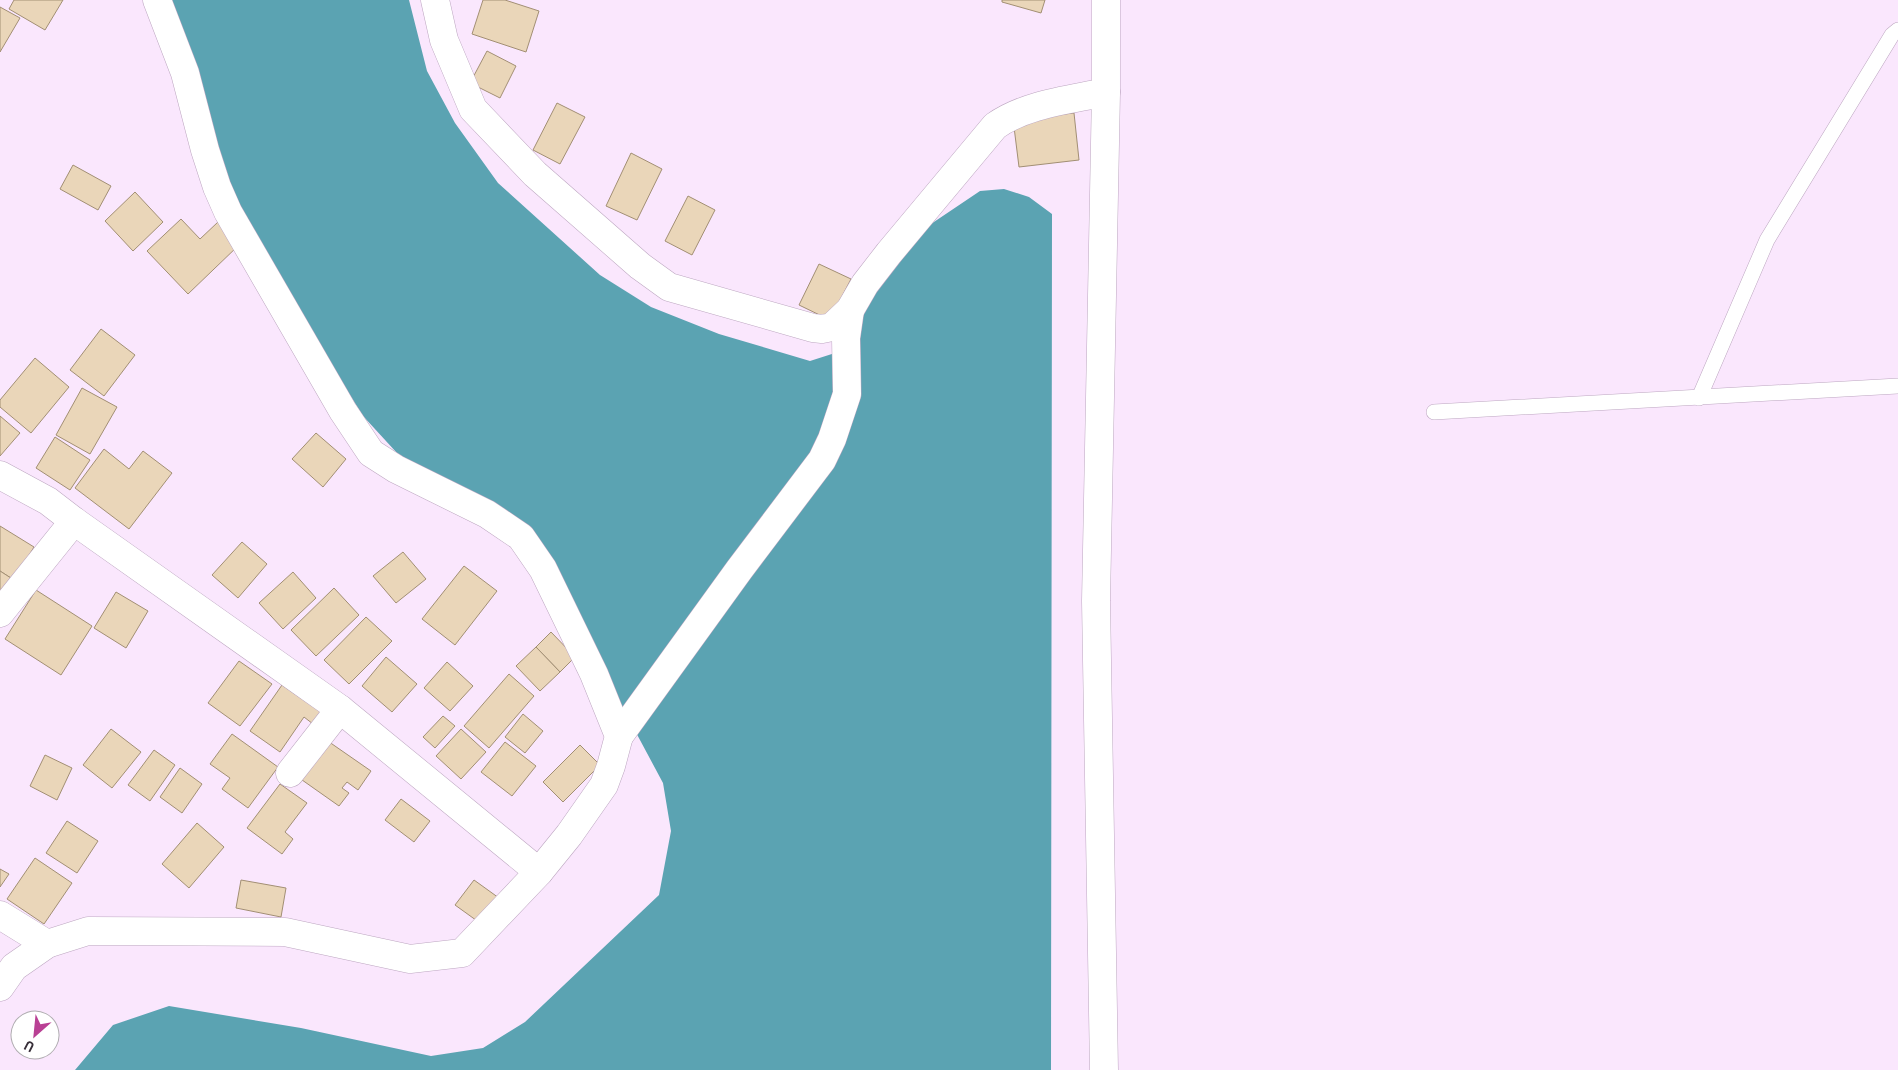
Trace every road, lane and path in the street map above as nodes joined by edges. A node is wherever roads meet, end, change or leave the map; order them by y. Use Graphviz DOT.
graph roads {
  1 [pos="158,0"];
  2 [pos="435,0"];
  3 [pos="1106,0"];
  4 [pos="1898,30"];
  5 [pos="1106,92"];
  6 [pos="849,316"];
  7 [pos="1898,386"];
  8 [pos="1699,398"];
  9 [pos="1434,412"];
  10 [pos="0,474"];
  11 [pos="74,521"];
  12 [pos="0,612"];
  13 [pos="340,709"];
  14 [pos="621,732"];
  15 [pos="290,773"];
  16 [pos="540,872"];
  17 [pos="0,915"];
  18 [pos="47,944"];
  19 [pos="0,987"];
  20 [pos="1104,1065"];
  1 -- 14 [label="street"];
  2 -- 6 [label="street"];
  3 -- 5 [label="street"];
  4 -- 8 [label="lane"];
  5 -- 6 [label="street"];
  5 -- 20 [label="street"];
  6 -- 14 [label="street"];
  7 -- 8 [label="lane"];
  8 -- 9 [label="lane"];
  10 -- 11 [label="street"];
  11 -- 12 [label="street"];
  11 -- 13 [label="street"];
  13 -- 15 [label="street"];
  13 -- 16 [label="street"];
  14 -- 16 [label="street"];
  16 -- 18 [label="street"];
  17 -- 18 [label="street"];
  18 -- 19 [label="street"];
}
